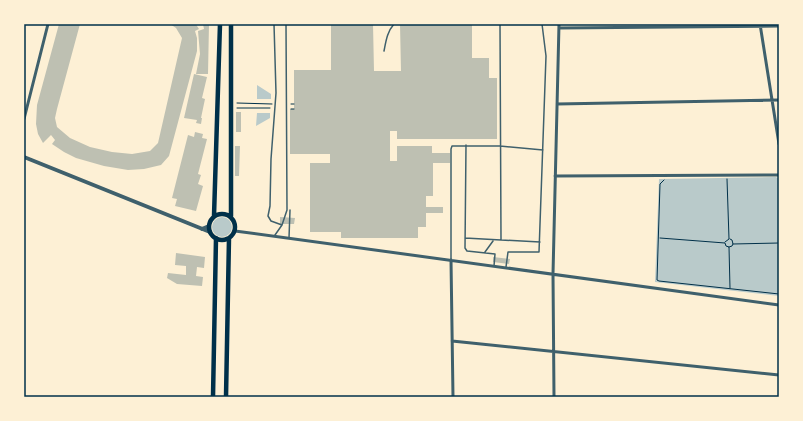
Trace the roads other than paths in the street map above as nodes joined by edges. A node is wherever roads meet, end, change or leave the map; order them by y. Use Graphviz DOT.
graph roads {
  1 [pos="48,24"];
  2 [pos="220,24"];
  3 [pos="231,24"];
  4 [pos="274,24"];
  5 [pos="286,24"];
  6 [pos="394,24"];
  7 [pos="500,24"];
  8 [pos="542,24"];
  9 [pos="761,25"];
  10 [pos="559,26"];
  11 [pos="779,26"];
  12 [pos="384,51"];
  13 [pos="773,100"];
  14 [pos="779,100"];
  15 [pos="557,104"];
  16 [pos="24,119"];
  17 [pos="779,144"];
  18 [pos="466,145"];
  19 [pos="500,146"];
  20 [pos="543,150"];
  21 [pos="24,157"];
  22 [pos="779,175"];
  23 [pos="555,176"];
  24 [pos="290,210"];
  25 [pos="214,216"];
  26 [pos="231,216"];
  27 [pos="282,225"];
  28 [pos="209,226"];
  29 [pos="202,229"];
  30 [pos="234,231"];
  31 [pos="210,232"];
  32 [pos="275,236"];
  33 [pos="216,238"];
  34 [pos="229,238"];
  35 [pos="289,238"];
  36 [pos="465,238"];
  37 [pos="494,240"];
  38 [pos="501,240"];
  39 [pos="540,242"];
  40 [pos="485,252"];
  41 [pos="451,260"];
  42 [pos="494,266"];
  43 [pos="506,267"];
  44 [pos="552,274"];
  45 [pos="779,304"];
  46 [pos="452,341"];
  47 [pos="553,352"];
  48 [pos="779,375"];
  49 [pos="213,397"];
  50 [pos="226,397"];
  51 [pos="453,397"];
  52 [pos="554,397"];
  1 -- 16 [label="street"];
  2 -- 25 [label="main road"];
  3 -- 26 [label="main road"];
  4 -- 27 [label="lane"];
  5 -- 27 [label="lane"];
  6 -- 12 [label="lane"];
  7 -- 19 [label="lane"];
  8 -- 20 [label="lane"];
  9 -- 10 [label="street"];
  9 -- 11 [label="street"];
  9 -- 13 [label="street"];
  10 -- 15 [label="street"];
  13 -- 14 [label="street"];
  13 -- 15 [label="street"];
  13 -- 17 [label="street"];
  15 -- 23 [label="street"];
  18 -- 19 [label="lane"];
  18 -- 36 [label="lane"];
  18 -- 41 [label="lane"];
  19 -- 20 [label="lane"];
  19 -- 38 [label="lane"];
  20 -- 39 [label="lane"];
  21 -- 29 [label="street"];
  22 -- 23 [label="street"];
  23 -- 44 [label="street"];
  24 -- 35 [label="lane"];
  25 -- 26 [label="main road"];
  25 -- 28 [label="main road"];
  26 -- 30 [label="main road"];
  27 -- 32 [label="lane"];
  28 -- 29 [label="street"];
  28 -- 31 [label="main road"];
  29 -- 31 [label="street"];
  30 -- 32 [label="street"];
  30 -- 34 [label="main road"];
  31 -- 33 [label="main road"];
  32 -- 35 [label="street"];
  33 -- 34 [label="main road"];
  33 -- 49 [label="main road"];
  34 -- 50 [label="main road"];
  35 -- 41 [label="street"];
  36 -- 37 [label="lane"];
  36 -- 40 [label="lane"];
  37 -- 38 [label="lane"];
  37 -- 40 [label="lane"];
  38 -- 39 [label="lane"];
  39 -- 43 [label="lane"];
  40 -- 42 [label="lane"];
  41 -- 42 [label="street"];
  41 -- 46 [label="street"];
  42 -- 43 [label="street"];
  43 -- 44 [label="street"];
  44 -- 45 [label="street"];
  44 -- 47 [label="street"];
  46 -- 47 [label="street"];
  46 -- 51 [label="street"];
  47 -- 48 [label="street"];
  47 -- 52 [label="street"];
}
